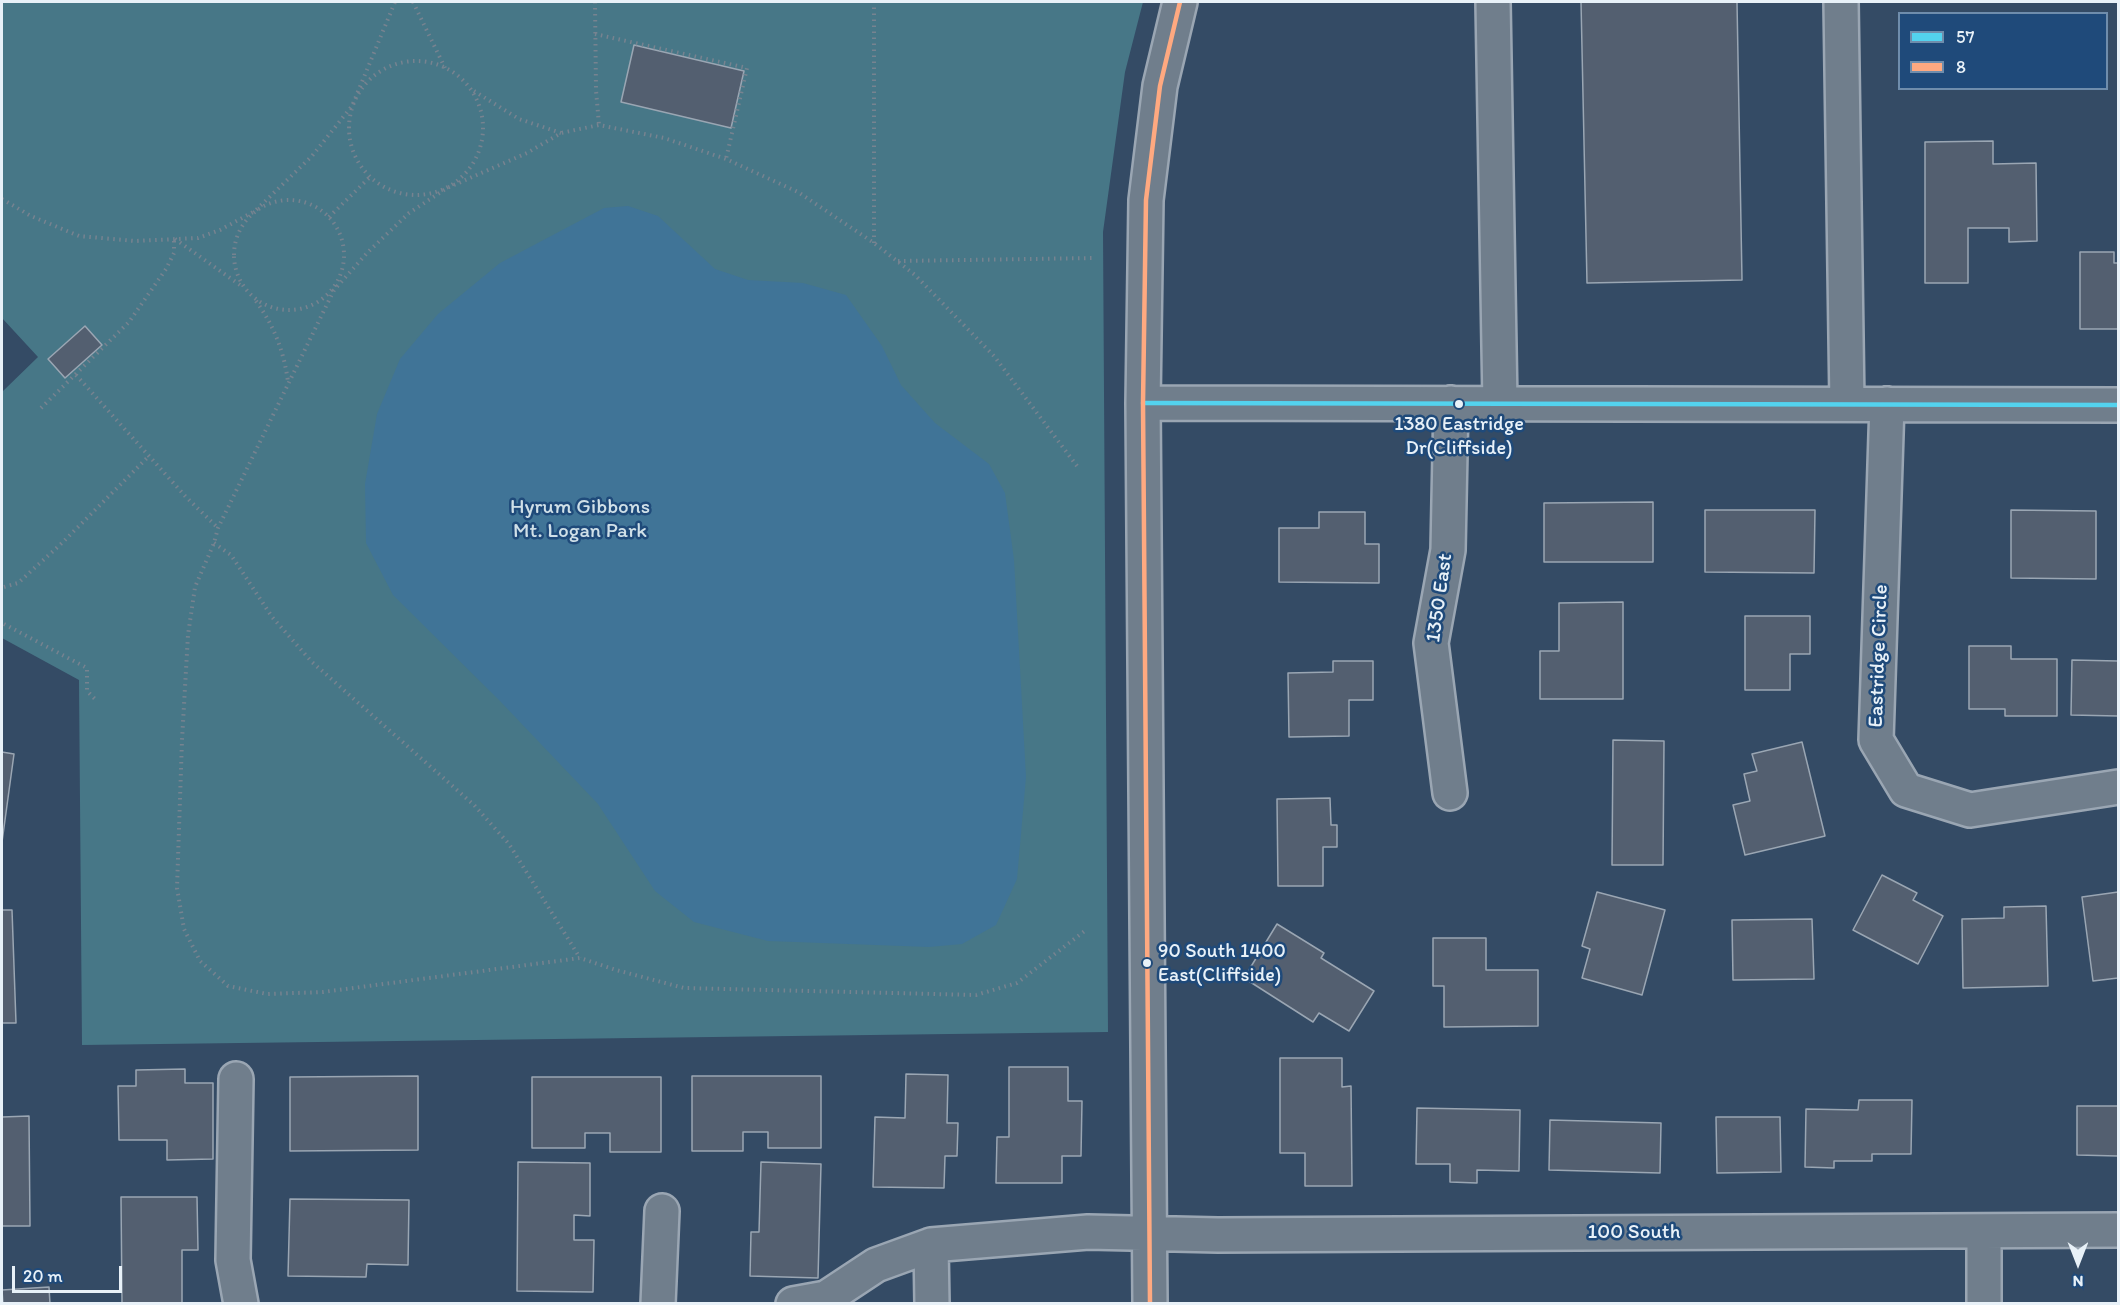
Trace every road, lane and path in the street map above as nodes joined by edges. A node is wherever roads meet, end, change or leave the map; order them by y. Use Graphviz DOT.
graph roads {
  1 [pos="395,2"];
  2 [pos="413,2"];
  3 [pos="595,2"];
  4 [pos="874,2"];
  5 [pos="1180,2"];
  6 [pos="1493,2"];
  7 [pos="1841,2"];
  8 [pos="595,34"];
  9 [pos="445,68"];
  10 [pos="471,90"];
  11 [pos="352,106"];
  12 [pos="599,125"];
  13 [pos="561,133"];
  14 [pos="726,159"];
  15 [pos="370,177"];
  16 [pos="447,188"];
  17 [pos="2,199"];
  18 [pos="255,211"];
  19 [pos="329,217"];
  20 [pos="174,239"];
  21 [pos="874,243"];
  22 [pos="1095,258"];
  23 [pos="897,261"];
  24 [pos="334,290"];
  25 [pos="250,294"];
  26 [pos="76,375"];
  27 [pos="288,384"];
  28 [pos="1143,403"];
  29 [pos="1451,403"];
  30 [pos="1500,404"];
  31 [pos="1847,405"];
  32 [pos="1887,405"];
  33 [pos="2118,405"];
  34 [pos="41,408"];
  35 [pos="148,457"];
  36 [pos="1077,466"];
  37 [pos="218,528"];
  38 [pos="214,543"];
  39 [pos="4,587"];
  40 [pos="4,624"];
  41 [pos="96,700"];
  42 [pos="2118,787"];
  43 [pos="1450,793"];
  44 [pos="1086,930"];
  45 [pos="580,958"];
  46 [pos="236,1079"];
  47 [pos="662,1211"];
  48 [pos="2118,1230"];
  49 [pos="1984,1231"];
  50 [pos="1150,1234"];
  51 [pos="931,1245"];
  52 [pos="240,1304"];
  53 [pos="658,1304"];
  54 [pos="793,1304"];
  55 [pos="932,1304"];
  56 [pos="1150,1304"];
  57 [pos="1984,1304"];
  1 -- 11 [label="path"];
  2 -- 9 [label="path"];
  3 -- 8 [label="path"];
  4 -- 21 [label="path"];
  5 -- 28 [label="street"];
  6 -- 30 [label="street"];
  7 -- 31 [label="street"];
  8 -- 12 [label="path"];
  8 -- 14 [label="path"];
  9 -- 10 [label="path"];
  9 -- 11 [label="path"];
  10 -- 13 [label="path"];
  10 -- 16 [label="path"];
  11 -- 15 [label="path"];
  11 -- 18 [label="path"];
  12 -- 13 [label="path"];
  12 -- 14 [label="path"];
  13 -- 16 [label="path"];
  14 -- 21 [label="path"];
  15 -- 16 [label="path"];
  15 -- 19 [label="path"];
  16 -- 24 [label="path"];
  17 -- 20 [label="path"];
  18 -- 19 [label="path"];
  18 -- 20 [label="path"];
  18 -- 25 [label="path"];
  19 -- 24 [label="path"];
  20 -- 25 [label="path"];
  20 -- 26 [label="path"];
  21 -- 23 [label="path"];
  22 -- 23 [label="path"];
  23 -- 36 [label="path"];
  24 -- 25 [label="path"];
  24 -- 27 [label="path"];
  25 -- 27 [label="path"];
  26 -- 34 [label="path"];
  26 -- 35 [label="path"];
  27 -- 37 [label="path"];
  28 -- 29 [label="street"];
  28 -- 50 [label="street"];
  29 -- 30 [label="street"];
  29 -- 43 [label="street, 1350 East"];
  30 -- 31 [label="street"];
  31 -- 32 [label="street"];
  32 -- 33 [label="street"];
  32 -- 42 [label="street, Eastridge Circle"];
  35 -- 37 [label="path"];
  35 -- 39 [label="path"];
  37 -- 38 [label="path"];
  38 -- 45 [label="path"];
  38 -- 45 [label="path"];
  40 -- 41 [label="path"];
  44 -- 45 [label="path"];
  46 -- 52 [label="street"];
  47 -- 53 [label="street"];
  48 -- 49 [label="street, 100 South"];
  49 -- 50 [label="street, 100 South"];
  49 -- 57 [label="street"];
  50 -- 51 [label="street, 100 South"];
  50 -- 56 [label="street"];
  51 -- 54 [label="street, 100 South"];
  51 -- 55 [label="street"];
}
